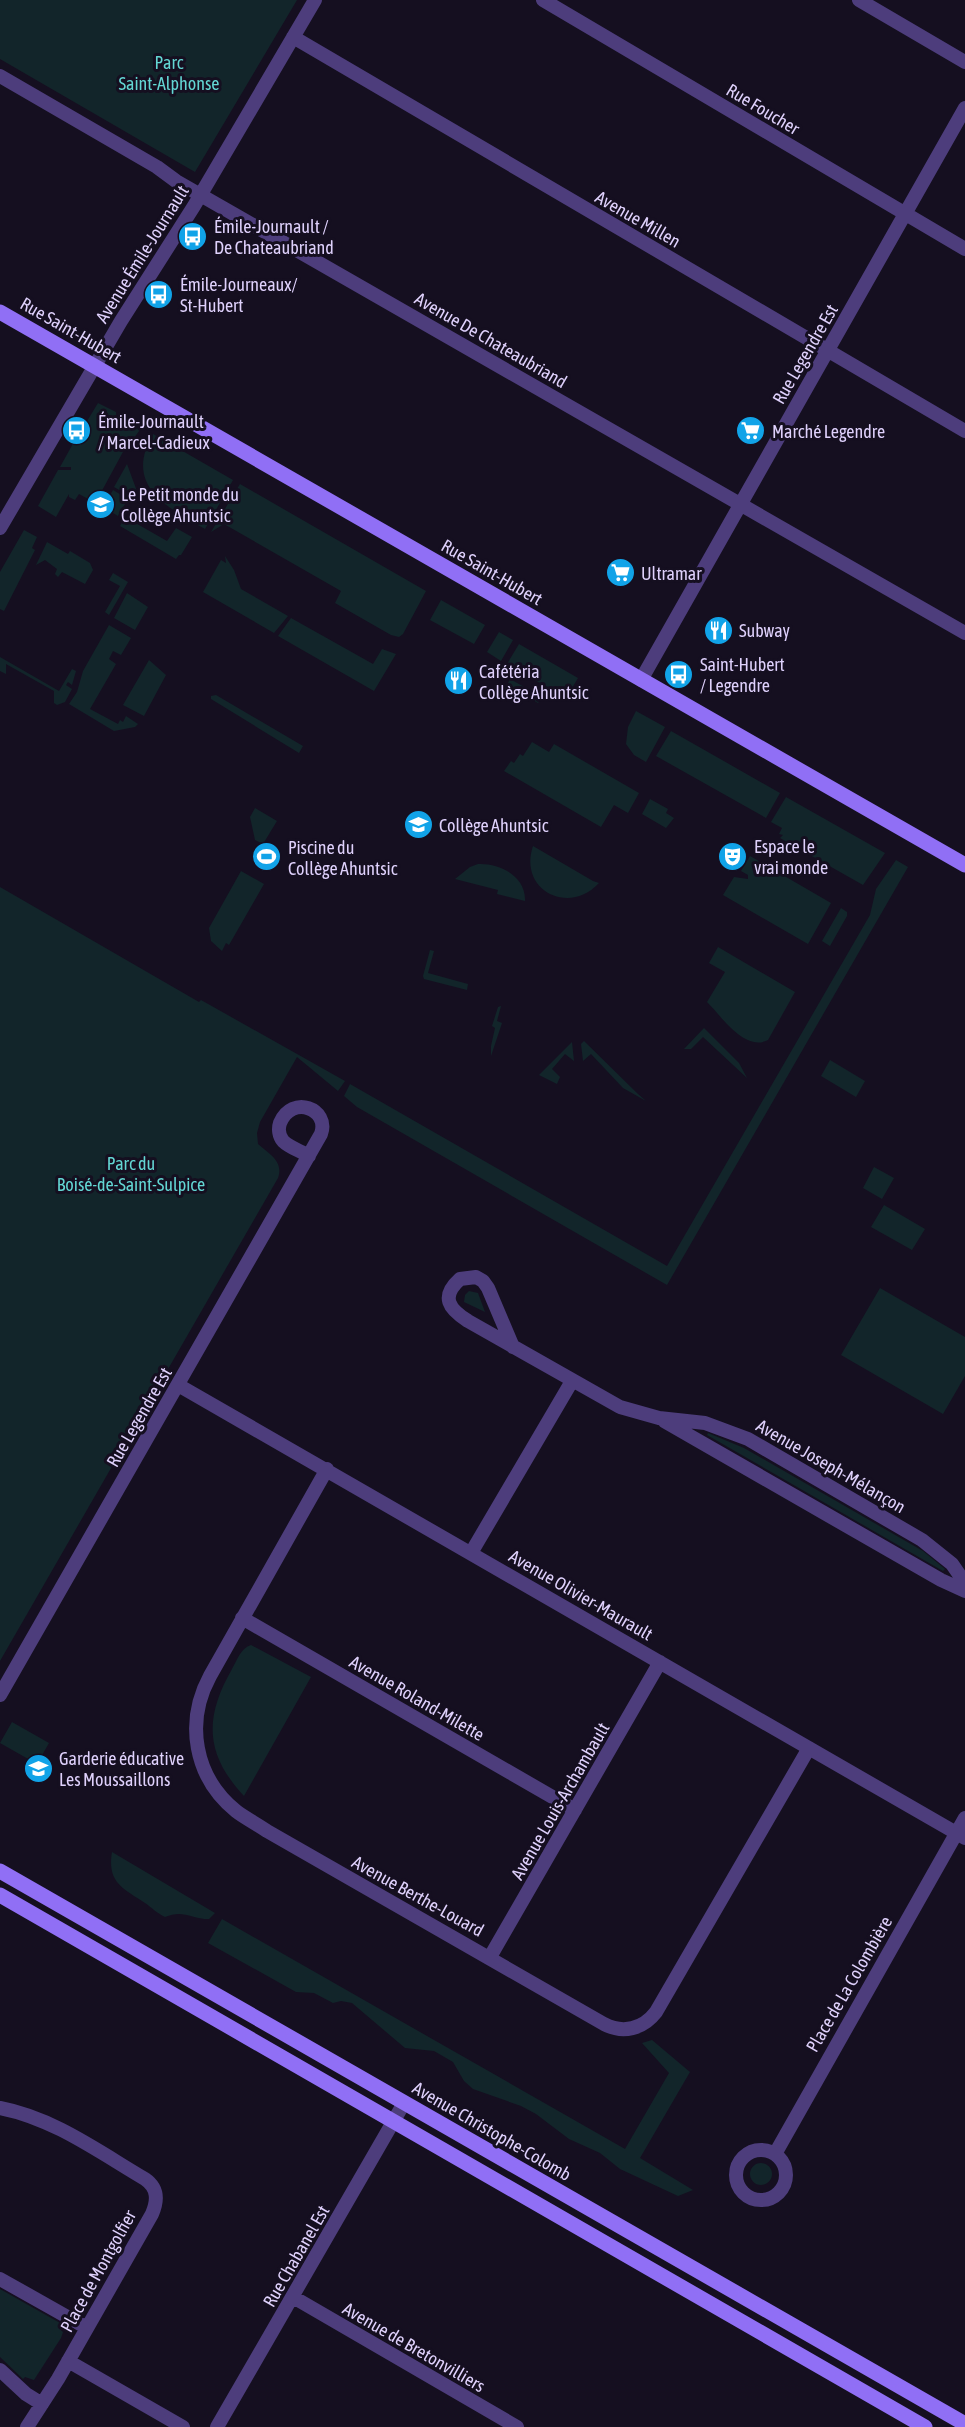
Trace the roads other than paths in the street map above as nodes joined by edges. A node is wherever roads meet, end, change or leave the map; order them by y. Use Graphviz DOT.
graph roads {
  1 [pos="315,0"];
  2 [pos="543,0"];
  3 [pos="859,0"];
  4 [pos="293,38"];
  5 [pos="965,62"];
  6 [pos="0,76"];
  7 [pos="965,108"];
  8 [pos="201,195"];
  9 [pos="905,214"];
  10 [pos="965,249"];
  11 [pos="0,312"];
  12 [pos="828,351"];
  13 [pos="95,366"];
  14 [pos="965,431"];
  15 [pos="740,503"];
  16 [pos="0,528"];
  17 [pos="965,633"];
  18 [pos="641,680"];
  19 [pos="965,865"];
  20 [pos="309,1156"];
  21 [pos="513,1347"];
  22 [pos="572,1381"];
  23 [pos="178,1385"];
  24 [pos="659,1418"];
  25 [pos="327,1469"];
  26 [pos="471,1553"];
  27 [pos="965,1583"];
  28 [pos="965,1591"];
  29 [pos="242,1618"];
  30 [pos="660,1662"];
  31 [pos="0,1695"];
  32 [pos="809,1748"];
  33 [pos="575,1810"];
  34 [pos="965,1818"];
  35 [pos="961,1835"];
  36 [pos="0,1871"];
  37 [pos="0,1895"];
  38 [pos="490,1958"];
  39 [pos="404,2103"];
  40 [pos="0,2108"];
  41 [pos="394,2121"];
  42 [pos="775,2154"];
  43 [pos="0,2279"];
  44 [pos="293,2298"];
  45 [pos="87,2328"];
  46 [pos="69,2361"];
  47 [pos="0,2370"];
  48 [pos="42,2404"];
  49 [pos="965,2424"];
  50 [pos="27,2427"];
  51 [pos="183,2427"];
  52 [pos="217,2427"];
  53 [pos="517,2427"];
  54 [pos="925,2427"];
  1 -- 4 [label="street, Avenue Émile-Journault"];
  2 -- 9 [label="street, Rue Foucher"];
  3 -- 5 [label="street"];
  4 -- 8 [label="street, Avenue Émile-Journault"];
  4 -- 12 [label="street, Avenue Millen"];
  6 -- 8 [label="street, Avenue De Chateaubriand"];
  7 -- 9 [label="street, Rue Legendre Est"];
  8 -- 13 [label="street, Avenue Émile-Journault"];
  8 -- 15 [label="street, Avenue De Chateaubriand"];
  9 -- 10 [label="street, Rue Foucher"];
  9 -- 12 [label="street, Rue Legendre Est"];
  11 -- 13 [label="main road, Rue Saint-Hubert"];
  12 -- 14 [label="street, Avenue Millen"];
  12 -- 15 [label="street, Rue Legendre Est"];
  13 -- 16 [label="street, Avenue Émile-Journault"];
  13 -- 18 [label="main road, Rue Saint-Hubert"];
  15 -- 17 [label="street, Avenue De Chateaubriand"];
  15 -- 18 [label="street, Rue Legendre Est"];
  18 -- 19 [label="main road, Rue Saint-Hubert"];
  20 -- 23 [label="street, Rue Legendre Est"];
  21 -- 21 [label="street, Avenue Joseph-Mélançon"];
  21 -- 22 [label="street, Avenue Joseph-Mélançon"];
  22 -- 24 [label="street, Avenue Joseph-Mélançon"];
  22 -- 26 [label="street"];
  23 -- 25 [label="street, Avenue Olivier-Maurault"];
  23 -- 31 [label="street, Rue Legendre Est"];
  24 -- 27 [label="street, Avenue Joseph-Mélançon"];
  24 -- 28 [label="street, Avenue Joseph-Mélançon"];
  25 -- 26 [label="street, Avenue Olivier-Maurault"];
  25 -- 29 [label="street, Avenue Berthe-Louard"];
  26 -- 30 [label="street, Avenue Olivier-Maurault"];
  29 -- 33 [label="street, Avenue Roland-Milette"];
  29 -- 38 [label="street, Avenue Berthe-Louard"];
  30 -- 32 [label="street, Avenue Olivier-Maurault"];
  30 -- 33 [label="street, Avenue Louis-Archambault"];
  32 -- 35 [label="street, Avenue Olivier-Maurault"];
  32 -- 38 [label="street, Avenue Berthe-Louard"];
  33 -- 38 [label="street, Avenue Louis-Archambault"];
  34 -- 35 [label="street"];
  35 -- 42 [label="street, Place de La Colombière"];
  36 -- 39 [label="main road, Avenue Christophe-Colomb"];
  37 -- 41 [label="main road"];
  39 -- 41 [label="street, Rue Chabanel Est"];
  39 -- 49 [label="main road, Avenue Christophe-Colomb"];
  40 -- 45 [label="street, Place de Montgolfier"];
  41 -- 44 [label="street, Rue Chabanel Est"];
  41 -- 54 [label="main road"];
  43 -- 45 [label="street"];
  44 -- 52 [label="street, Rue Chabanel Est"];
  44 -- 53 [label="street, Avenue de Bretonvilliers"];
  45 -- 46 [label="street, Place de Montgolfier"];
  46 -- 48 [label="street, Place de Montgolfier"];
  46 -- 51 [label="street"];
  47 -- 48 [label="street"];
  48 -- 50 [label="street, Place de Montgolfier"];
}
